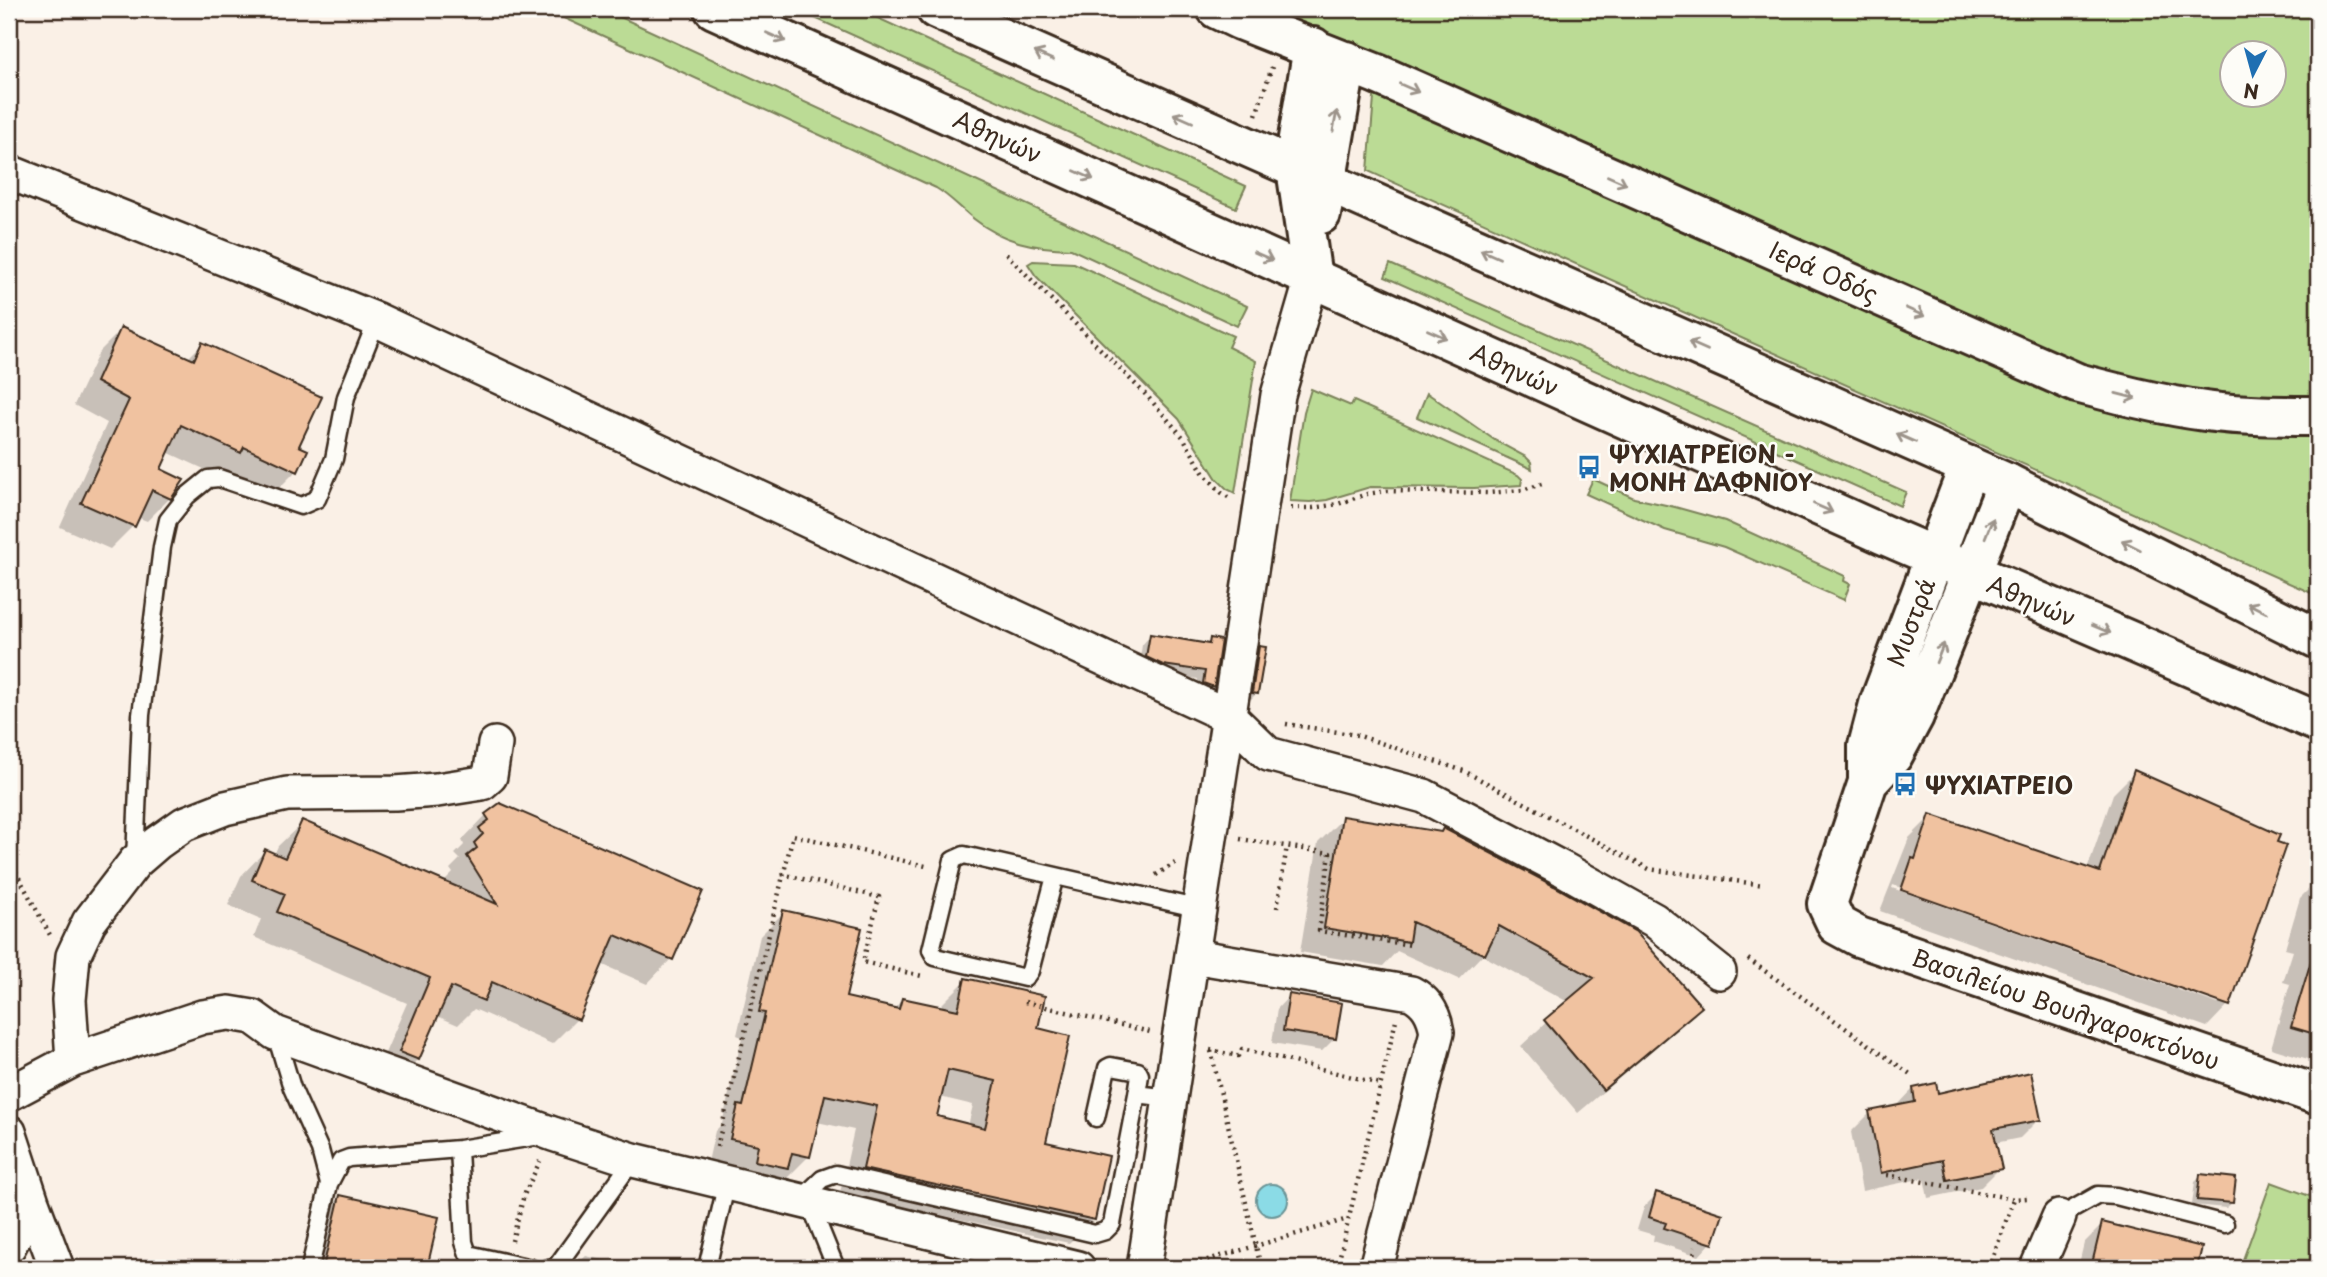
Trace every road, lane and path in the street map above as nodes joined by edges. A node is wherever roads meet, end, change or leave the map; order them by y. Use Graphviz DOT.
graph roads {
  1 [pos="714,9"];
  2 [pos="936,9"];
  3 [pos="1217,9"];
  4 [pos="1314,48"];
  5 [pos="1254,119"];
  6 [pos="9,172"];
  7 [pos="1311,175"];
  8 [pos="1312,278"];
  9 [pos="377,320"];
  10 [pos="2318,416"];
  11 [pos="1969,466"];
  12 [pos="2007,483"];
  13 [pos="1934,558"];
  14 [pos="1970,573"];
  15 [pos="2318,639"];
  16 [pos="1230,717"];
  17 [pos="2318,722"];
  18 [pos="495,744"];
  19 [pos="1868,782"];
  20 [pos="1212,835"];
  21 [pos="1287,846"];
  22 [pos="9,859"];
  23 [pos="1180,860"];
  24 [pos="135,862"];
  25 [pos="933,865"];
  26 [pos="782,874"];
  27 [pos="1055,876"];
  28 [pos="1154,876"];
  29 [pos="1827,904"];
  30 [pos="1277,908"];
  31 [pos="1200,909"];
  32 [pos="1411,945"];
  33 [pos="74,956"];
  34 [pos="1193,956"];
  35 [pos="1719,972"];
  36 [pos="929,978"];
  37 [pos="1417,996"];
  38 [pos="1021,1000"];
  39 [pos="275,1033"];
  40 [pos="1179,1039"];
  41 [pos="1210,1050"];
  42 [pos="73,1060"];
  43 [pos="1913,1076"];
  44 [pos="1380,1084"];
  45 [pos="9,1094"];
  46 [pos="2318,1095"];
  47 [pos="1153,1096"];
  48 [pos="1096,1118"];
  49 [pos="9,1132"];
  50 [pos="552,1134"];
  51 [pos="459,1149"];
  52 [pos="633,1160"];
  53 [pos="1887,1175"];
  54 [pos="718,1180"];
  55 [pos="329,1184"];
  56 [pos="2027,1198"];
  57 [pos="2014,1199"];
  58 [pos="805,1201"];
  59 [pos="32,1202"];
  60 [pos="2059,1216"];
  61 [pos="1349,1219"];
  62 [pos="2225,1224"];
  63 [pos="9,1246"];
  64 [pos="1256,1247"];
  65 [pos="1695,1247"];
  66 [pos="1014,1261"];
  67 [pos="506,1262"];
  68 [pos="57,1268"];
  69 [pos="310,1268"];
  70 [pos="531,1268"];
  71 [pos="549,1268"];
  72 [pos="707,1268"];
  73 [pos="836,1268"];
  74 [pos="1078,1268"];
  75 [pos="1143,1268"];
  76 [pos="1180,1268"];
  77 [pos="1261,1268"];
  78 [pos="1337,1268"];
  79 [pos="1376,1268"];
  80 [pos="1693,1268"];
  81 [pos="1989,1268"];
  82 [pos="2037,1268"];
  1 -- 8 [label="main road, Αθηνών, one-way"];
  7 -- 2 [label="main road, one-way"];
  3 -- 4 [label="main road, Ιερά Οδός"];
  4 -- 5 [label="path"];
  4 -- 7 [label="main road"];
  4 -- 10 [label="main road, Ιερά Οδός, one-way"];
  6 -- 9 [label="street"];
  7 -- 8 [label="main road"];
  11 -- 7 [label="main road, one-way"];
  8 -- 13 [label="main road, Αθηνών, one-way"];
  8 -- 16 [label="street"];
  9 -- 16 [label="street"];
  9 -- 24 [label="lane"];
  11 -- 12 [label="main road"];
  11 -- 13 [label="main road, Μυστρά"];
  14 -- 12 [label="main road, Μυστρά, one-way"];
  15 -- 12 [label="main road, one-way"];
  13 -- 14 [label="main road, Αθηνών"];
  13 -- 19 [label="main road, Μυστρά"];
  14 -- 17 [label="main road, Αθηνών, one-way"];
  19 -- 14 [label="main road, Μυστρά, one-way"];
  16 -- 20 [label="street"];
  16 -- 35 [label="street"];
  18 -- 24 [label="street"];
  19 -- 29 [label="main road, Μυστρά"];
  20 -- 21 [label="path"];
  20 -- 31 [label="street"];
  21 -- 30 [label="path"];
  21 -- 32 [label="path"];
  22 -- 33 [label="path"];
  23 -- 28 [label="path"];
  24 -- 33 [label="street"];
  25 -- 26 [label="path"];
  26 -- 36 [label="path"];
  26 -- 54 [label="path"];
  27 -- 27 [label="lane"];
  27 -- 31 [label="lane"];
  29 -- 46 [label="main road, Βασιλείου Βουλγαροκτόνου"];
  31 -- 34 [label="street"];
  33 -- 42 [label="street"];
  34 -- 37 [label="street"];
  34 -- 40 [label="street"];
  35 -- 43 [label="path"];
  37 -- 44 [label="path"];
  37 -- 79 [label="street"];
  38 -- 40 [label="path"];
  39 -- 42 [label="street"];
  39 -- 50 [label="street"];
  39 -- 55 [label="lane"];
  40 -- 41 [label="path"];
  40 -- 47 [label="street"];
  41 -- 44 [label="path"];
  41 -- 64 [label="path"];
  42 -- 45 [label="street"];
  44 -- 61 [label="path"];
  47 -- 48 [label="lane"];
  47 -- 58 [label="lane"];
  47 -- 75 [label="street"];
  49 -- 59 [label="street"];
  50 -- 51 [label="lane"];
  50 -- 52 [label="street"];
  50 -- 67 [label="path"];
  51 -- 55 [label="lane"];
  51 -- 67 [label="lane"];
  52 -- 54 [label="street"];
  52 -- 71 [label="lane"];
  53 -- 57 [label="path"];
  54 -- 58 [label="street"];
  54 -- 72 [label="lane"];
  55 -- 69 [label="lane"];
  56 -- 57 [label="path"];
  57 -- 81 [label="path"];
  58 -- 66 [label="street"];
  58 -- 73 [label="lane"];
  59 -- 63 [label="street"];
  59 -- 68 [label="street"];
  60 -- 62 [label="lane"];
  60 -- 82 [label="street"];
  61 -- 64 [label="path"];
  61 -- 78 [label="path"];
  64 -- 76 [label="path"];
  64 -- 77 [label="path"];
  65 -- 80 [label="path"];
  66 -- 74 [label="street"];
  67 -- 70 [label="lane"];
}
